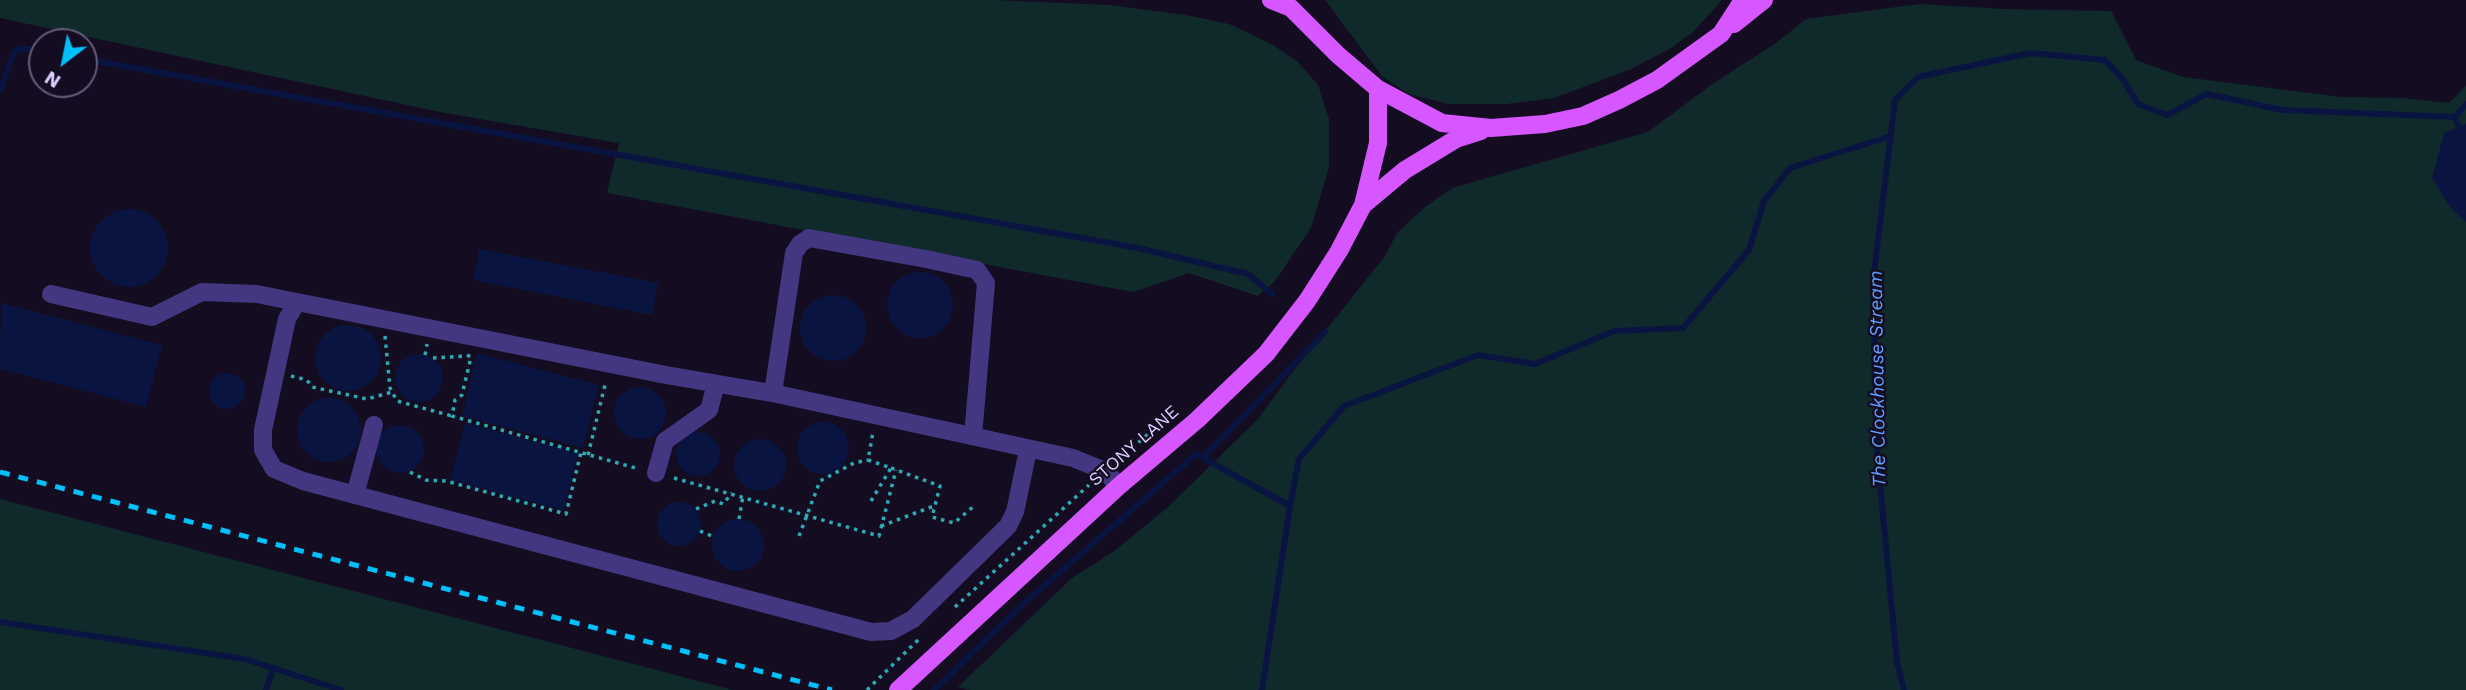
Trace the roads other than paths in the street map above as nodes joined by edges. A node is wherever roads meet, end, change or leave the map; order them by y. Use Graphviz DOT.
graph roads {
  1 [pos="1271,0"];
  2 [pos="1743,0"];
  3 [pos="1764,0"];
  4 [pos="1290,4"];
  5 [pos="1721,34"];
  6 [pos="1378,89"];
  7 [pos="1491,128"];
  8 [pos="1363,205"];
  9 [pos="51,294"];
  10 [pos="297,302"];
  11 [pos="716,384"];
  12 [pos="773,393"];
  13 [pos="374,425"];
  14 [pos="973,436"];
  15 [pos="1028,450"];
  16 [pos="656,473"];
  17 [pos="1119,486"];
  18 [pos="355,495"];
  19 [pos="898,690"];
  1 -- 4 [label="main road"];
  2 -- 5 [label="main road"];
  3 -- 5 [label="main road"];
  4 -- 6 [label="main road"];
  5 -- 7 [label="main road"];
  6 -- 7 [label="main road"];
  6 -- 8 [label="main road, STONY LANE"];
  7 -- 8 [label="main road, STONY LANE"];
  8 -- 17 [label="main road, STONY LANE"];
  9 -- 10 [label="lane"];
  10 -- 11 [label="lane"];
  10 -- 18 [label="lane"];
  11 -- 12 [label="lane"];
  11 -- 16 [label="lane"];
  12 -- 14 [label="lane"];
  12 -- 14 [label="lane"];
  13 -- 18 [label="lane"];
  14 -- 15 [label="lane"];
  15 -- 17 [label="lane"];
  15 -- 18 [label="lane"];
  17 -- 19 [label="main road, STONY LANE"];
}
